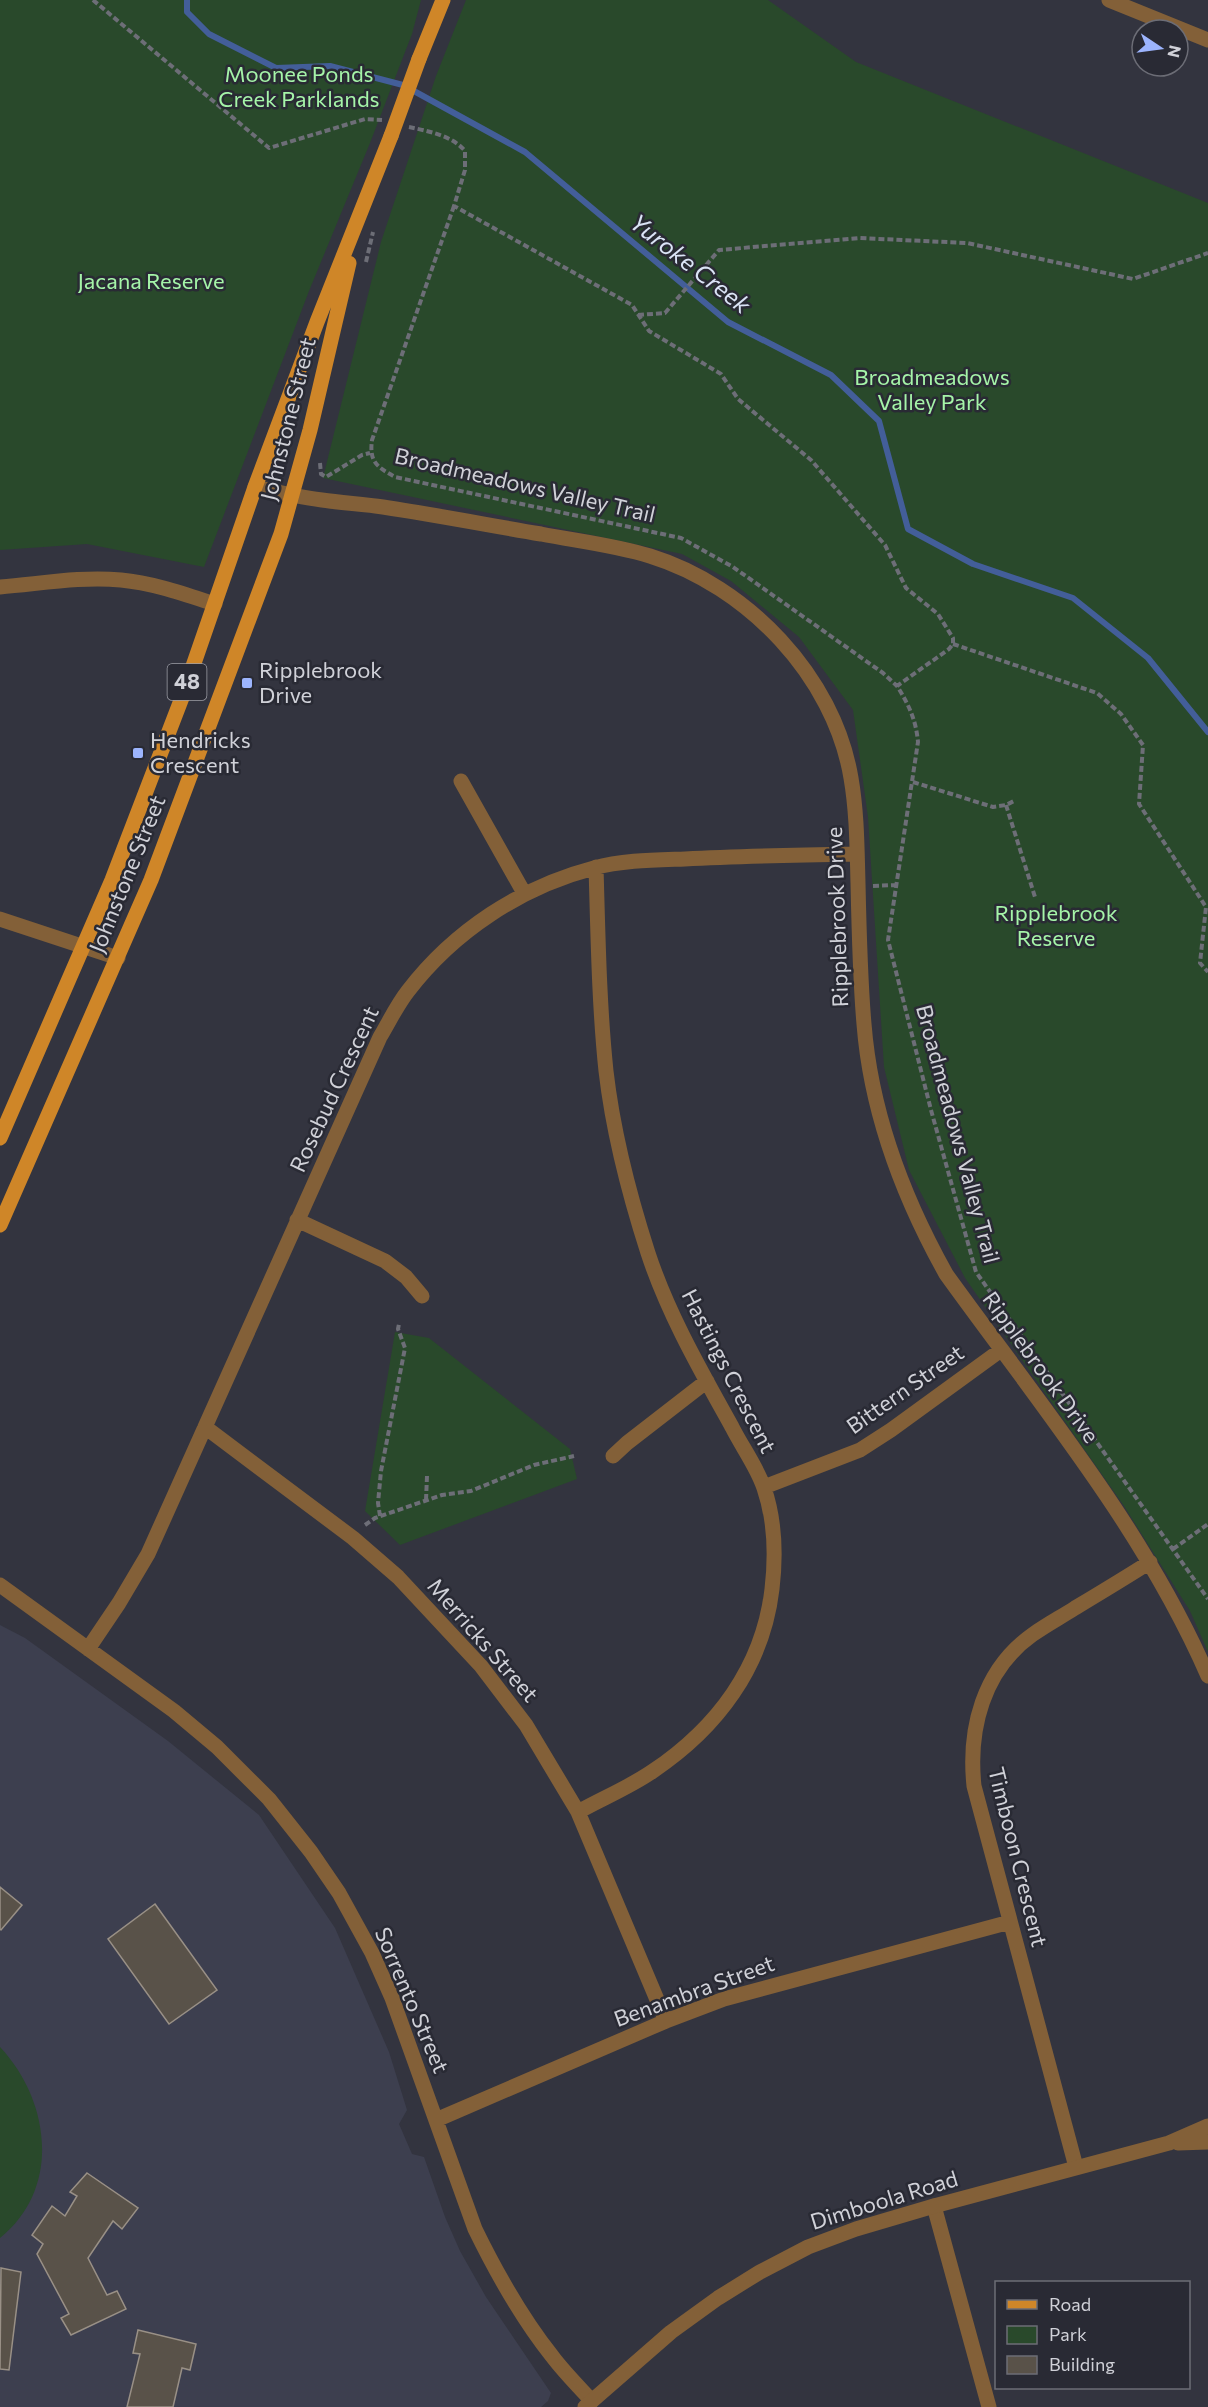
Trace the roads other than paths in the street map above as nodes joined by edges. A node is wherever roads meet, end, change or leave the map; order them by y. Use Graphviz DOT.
graph roads {
  1 [pos="443,0"];
  2 [pos="1108,0"];
  3 [pos="1208,40"];
  4 [pos="359,219"];
  5 [pos="255,487"];
  6 [pos="292,495"];
  7 [pos="0,587"];
  8 [pos="215,603"];
  9 [pos="461,781"];
  10 [pos="857,854"];
  11 [pos="596,867"];
  12 [pos="524,893"];
  13 [pos="0,919"];
  14 [pos="84,947"];
  15 [pos="118,958"];
  16 [pos="0,1138"];
  17 [pos="297,1220"];
  18 [pos="0,1225"];
  19 [pos="422,1296"];
  20 [pos="1001,1350"];
  21 [pos="707,1381"];
  22 [pos="205,1427"];
  23 [pos="613,1456"];
  24 [pos="764,1487"];
  25 [pos="1150,1562"];
  26 [pos="0,1585"];
  27 [pos="88,1649"];
  28 [pos="1208,1676"];
  29 [pos="578,1812"];
  30 [pos="1011,1922"];
  31 [pos="666,2021"];
  32 [pos="436,2120"];
  33 [pos="1208,2126"];
  34 [pos="1208,2142"];
  35 [pos="1169,2144"];
  36 [pos="1076,2168"];
  37 [pos="934,2206"];
  38 [pos="588,2404"];
  39 [pos="988,2407"];
  1 -- 4 [label="main road, Johnstone Street / 48, bridge"];
  2 -- 3 [label="street"];
  4 -- 5 [label="main road, Johnstone Street / 48"];
  4 -- 6 [label="main road, Johnstone Street / 48"];
  5 -- 6 [label="street, Ripplebrook Drive"];
  5 -- 8 [label="main road, Johnstone Street / 48"];
  6 -- 10 [label="street, Ripplebrook Drive"];
  6 -- 15 [label="main road, Johnstone Street / 48"];
  7 -- 8 [label="street"];
  8 -- 14 [label="main road, Johnstone Street / 48"];
  9 -- 12 [label="street"];
  10 -- 11 [label="street, Rosebud Crescent"];
  10 -- 20 [label="street, Ripplebrook Drive"];
  11 -- 12 [label="street, Rosebud Crescent"];
  11 -- 21 [label="street, Hastings Crescent"];
  12 -- 17 [label="street, Rosebud Crescent"];
  13 -- 14 [label="street"];
  14 -- 15 [label="street"];
  14 -- 16 [label="main road, Johnstone Street / 48"];
  15 -- 18 [label="main road, Johnstone Street / 48"];
  17 -- 19 [label="street"];
  17 -- 22 [label="street, Rosebud Crescent"];
  20 -- 24 [label="street, Bittern Street"];
  20 -- 25 [label="street, Ripplebrook Drive"];
  21 -- 23 [label="street"];
  21 -- 24 [label="street, Hastings Crescent"];
  22 -- 27 [label="street, Rosebud Crescent"];
  22 -- 29 [label="street, Merricks Street"];
  24 -- 29 [label="street, Hastings Crescent"];
  25 -- 28 [label="street, Ripplebrook Drive"];
  25 -- 30 [label="street, Timboon Crescent"];
  26 -- 27 [label="street, Sorrento Street"];
  27 -- 32 [label="street, Sorrento Street"];
  29 -- 31 [label="street, Merricks Street"];
  30 -- 31 [label="street, Benambra Street"];
  30 -- 36 [label="street, Timboon Crescent"];
  31 -- 32 [label="street, Benambra Street"];
  32 -- 38 [label="street, Sorrento Street"];
  33 -- 35 [label="street, Dimboola Road"];
  34 -- 35 [label="street, Dimboola Road"];
  35 -- 36 [label="street, Dimboola Road"];
  36 -- 37 [label="street, Dimboola Road"];
  37 -- 38 [label="street, Dimboola Road"];
  37 -- 39 [label="street"];
}
